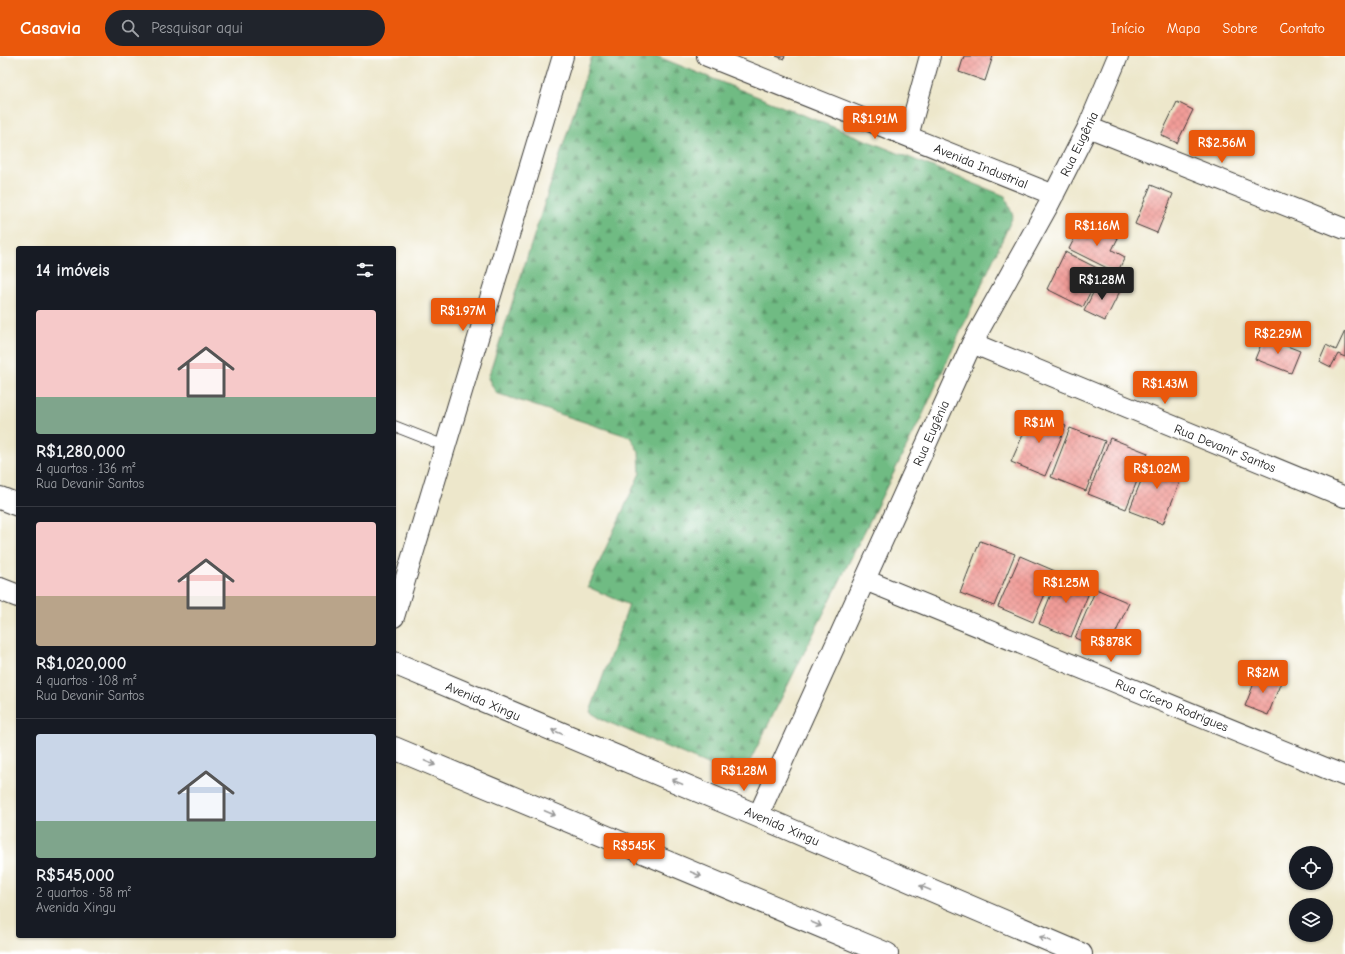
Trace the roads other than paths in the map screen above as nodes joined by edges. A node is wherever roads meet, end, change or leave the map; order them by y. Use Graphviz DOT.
graph roads {
  1 [pos="563,56"];
  2 [pos="707,56"];
  3 [pos="930,56"];
  4 [pos="1118,56"];
  5 [pos="1088,127"];
  6 [pos="908,136"];
  7 [pos="1054,195"];
  8 [pos="1345,229"];
  9 [pos="972,343"];
  10 [pos="396,427"];
  11 [pos="445,446"];
  12 [pos="1345,497"];
  13 [pos="0,498"];
  14 [pos="16,504"];
  15 [pos="865,580"];
  16 [pos="0,589"];
  17 [pos="16,595"];
  18 [pos="396,610"];
  19 [pos="396,664"];
  20 [pos="396,749"];
  21 [pos="1345,776"];
  22 [pos="758,816"];
  23 [pos="887,954"];
  24 [pos="1081,954"];
  1 -- 11 [label="street"];
  2 -- 6 [label="street, Avenida Industrial"];
  3 -- 6 [label="street"];
  4 -- 5 [label="street, Rua Eugênia"];
  5 -- 7 [label="street, Rua Eugênia"];
  5 -- 8 [label="street"];
  6 -- 7 [label="street, Avenida Industrial"];
  7 -- 9 [label="street, Rua Eugênia"];
  9 -- 12 [label="street, Rua Devanir Santos"];
  9 -- 15 [label="street, Rua Eugênia"];
  10 -- 11 [label="lane"];
  11 -- 18 [label="street"];
  13 -- 14 [label="main road"];
  15 -- 21 [label="street, Rua Cícero Rodrigues"];
  15 -- 22 [label="street, Rua Eugênia"];
  16 -- 17 [label="main road"];
  22 -- 19 [label="main road, Avenida Xingu, one-way"];
  20 -- 23 [label="main road, one-way"];
  24 -- 22 [label="main road, Avenida Xingu, one-way"];
}
